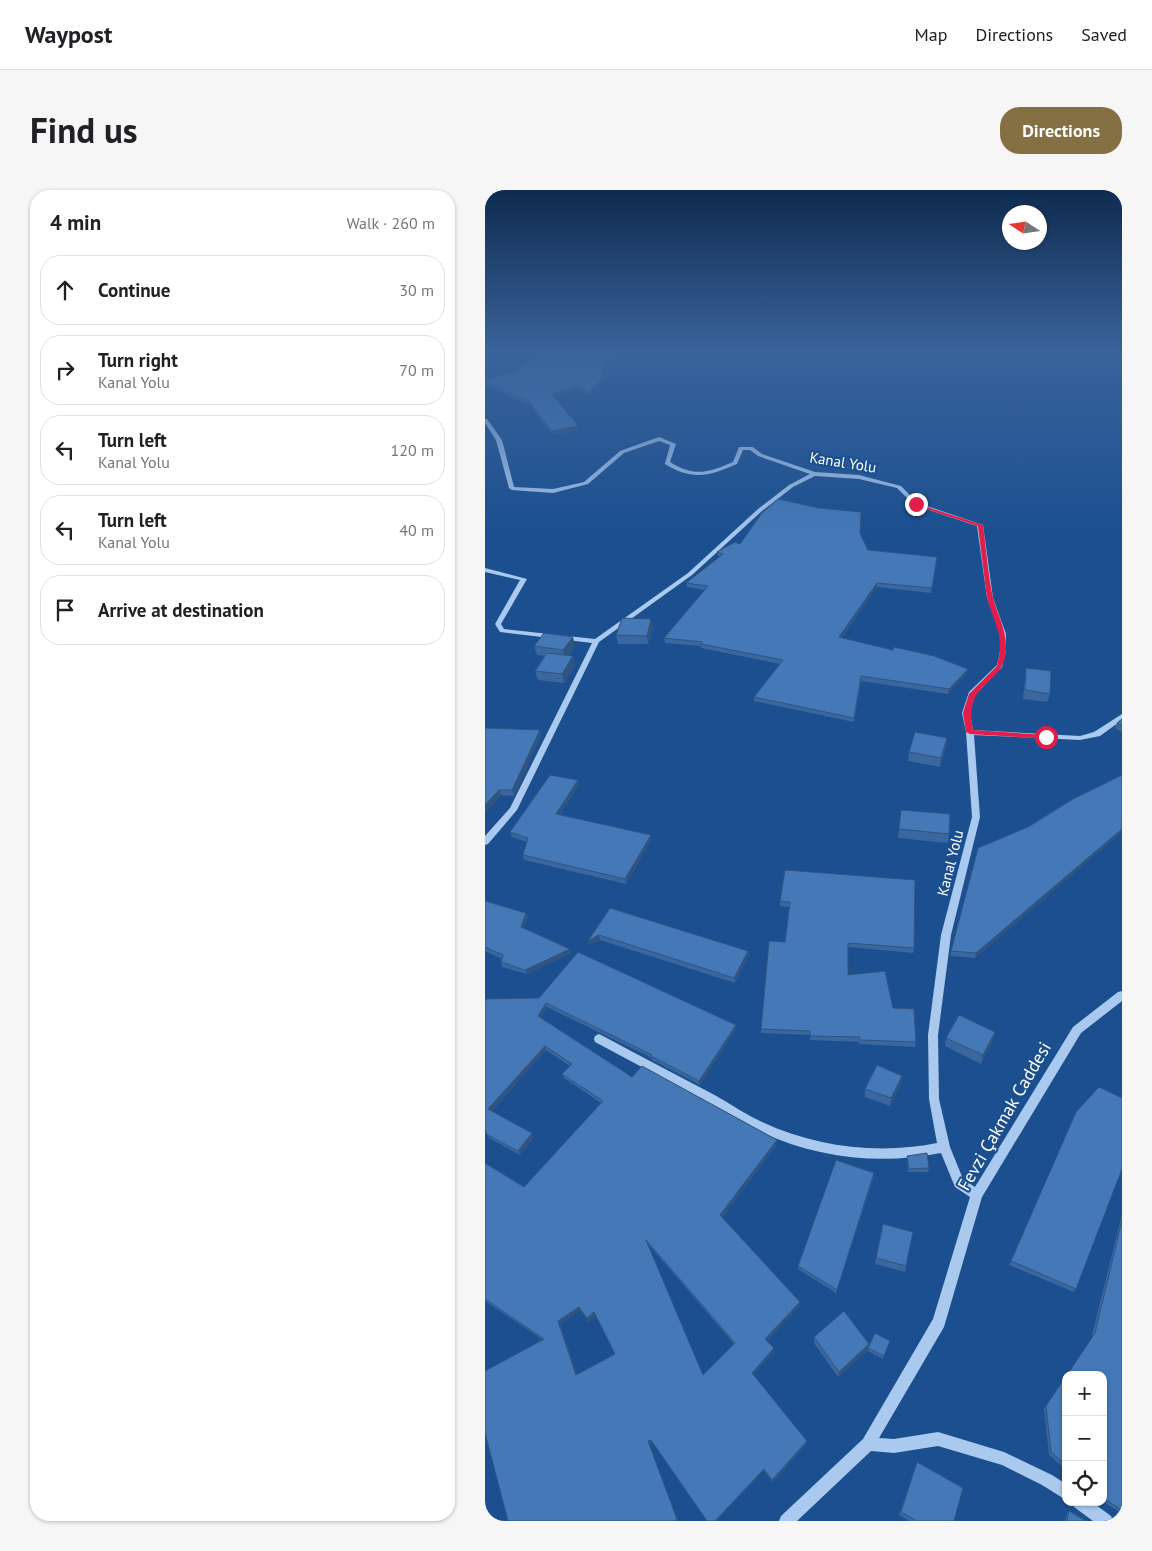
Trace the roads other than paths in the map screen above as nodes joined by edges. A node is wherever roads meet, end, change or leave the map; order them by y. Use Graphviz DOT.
graph roads {
  1 [pos="485,420"];
  2 [pos="814,474"];
  3 [pos="485,570"];
  4 [pos="596,641"];
  5 [pos="1122,716"];
  6 [pos="970,732"];
  7 [pos="485,842"];
  8 [pos="1122,995"];
  9 [pos="599,1039"];
  10 [pos="943,1147"];
  11 [pos="977,1195"];
  12 [pos="868,1444"];
  13 [pos="1062,1490"];
  14 [pos="1085,1506"];
  15 [pos="786,1521"];
  16 [pos="1106,1521"];
  1 -- 2 [label="street, Kanal Yolu"];
  2 -- 4 [label="street"];
  2 -- 6 [label="street, Kanal Yolu"];
  3 -- 4 [label="street"];
  4 -- 7 [label="street"];
  5 -- 6 [label="street"];
  6 -- 10 [label="street, Kanal Yolu"];
  8 -- 11 [label="street, Fevzi Çakmak Caddesi"];
  9 -- 10 [label="street"];
  10 -- 11 [label="street, Kanal Yolu"];
  11 -- 12 [label="street, Fevzi Çakmak Caddesi"];
  12 -- 13 [label="street"];
  12 -- 15 [label="street, Fevzi Çakmak Caddesi"];
  14 -- 16 [label="street"];
}
